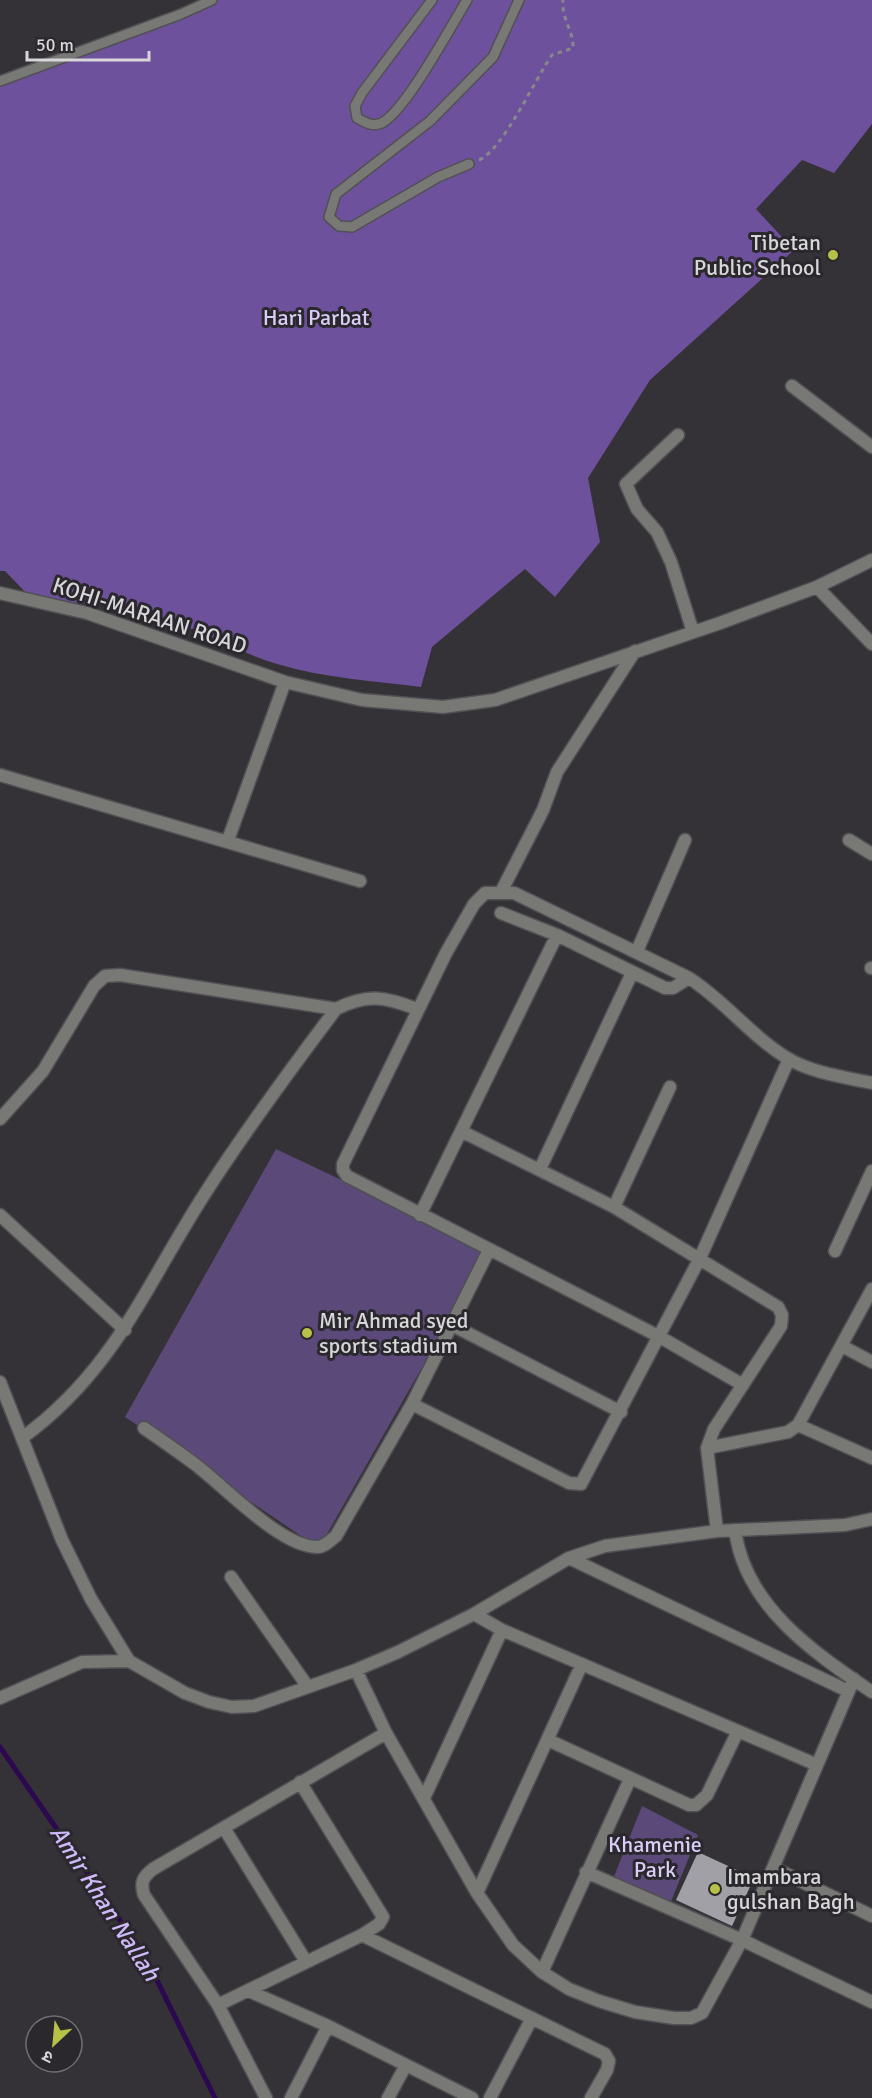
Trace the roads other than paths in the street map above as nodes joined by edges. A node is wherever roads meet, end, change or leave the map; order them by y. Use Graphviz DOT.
graph roads {
  1 [pos="212,0"];
  2 [pos="432,0"];
  3 [pos="467,0"];
  4 [pos="519,0"];
  5 [pos="0,81"];
  6 [pos="469,164"];
  7 [pos="792,386"];
  8 [pos="678,435"];
  9 [pos="872,447"];
  10 [pos="872,560"];
  11 [pos="817,587"];
  12 [pos="0,593"];
  13 [pos="693,632"];
  14 [pos="872,644"];
  15 [pos="635,651"];
  16 [pos="285,682"];
  17 [pos="0,775"];
  18 [pos="228,840"];
  19 [pos="685,840"];
  20 [pos="849,840"];
  21 [pos="872,854"];
  22 [pos="360,881"];
  23 [pos="501,892"];
  24 [pos="501,913"];
  25 [pos="557,935"];
  26 [pos="637,951"];
  27 [pos="632,973"];
  28 [pos="690,978"];
  29 [pos="336,1009"];
  30 [pos="417,1009"];
  31 [pos="789,1059"];
  32 [pos="872,1083"];
  33 [pos="670,1087"];
  34 [pos="0,1119"];
  35 [pos="461,1131"];
  36 [pos="540,1169"];
  37 [pos="872,1171"];
  38 [pos="614,1207"];
  39 [pos="0,1215"];
  40 [pos="420,1215"];
  41 [pos="489,1250"];
  42 [pos="834,1251"];
  43 [pos="700,1258"];
  44 [pos="872,1289"];
  45 [pos="452,1325"];
  46 [pos="125,1330"];
  47 [pos="660,1337"];
  48 [pos="842,1346"];
  49 [pos="872,1362"];
  50 [pos="0,1382"];
  51 [pos="743,1385"];
  52 [pos="412,1404"];
  53 [pos="621,1412"];
  54 [pos="798,1425"];
  55 [pos="144,1428"];
  56 [pos="22,1438"];
  57 [pos="707,1449"];
  58 [pos="872,1458"];
  59 [pos="872,1519"];
  60 [pos="735,1530"];
  61 [pos="717,1531"];
  62 [pos="569,1558"];
  63 [pos="231,1577"];
  64 [pos="474,1614"];
  65 [pos="502,1630"];
  66 [pos="129,1661"];
  67 [pos="582,1664"];
  68 [pos="356,1671"];
  69 [pos="854,1679"];
  70 [pos="308,1687"];
  71 [pos="848,1691"];
  72 [pos="872,1692"];
  73 [pos="0,1698"];
  74 [pos="738,1731"];
  75 [pos="386,1733"];
  76 [pos="548,1740"];
  77 [pos="815,1764"];
  78 [pos="630,1779"];
  79 [pos="300,1782"];
  80 [pos="424,1798"];
  81 [pos="224,1828"];
  82 [pos="774,1868"];
  83 [pos="586,1872"];
  84 [pos="477,1893"];
  85 [pos="872,1916"];
  86 [pos="362,1935"];
  87 [pos="742,1940"];
  88 [pos="305,1960"];
  89 [pos="542,1972"];
  90 [pos="249,1991"];
  91 [pos="872,2002"];
  92 [pos="218,2005"];
  93 [pos="532,2018"];
  94 [pos="328,2026"];
  95 [pos="406,2065"];
  96 [pos="266,2098"];
  97 [pos="291,2098"];
  98 [pos="388,2098"];
  99 [pos="472,2098"];
  100 [pos="490,2098"];
  101 [pos="591,2098"];
  1 -- 5 [label="lane"];
  2 -- 3 [label="lane"];
  4 -- 6 [label="lane"];
  7 -- 9 [label="street"];
  8 -- 13 [label="street"];
  10 -- 11 [label="street, KOHI-MARAAN ROAD"];
  11 -- 13 [label="street, KOHI-MARAAN ROAD"];
  11 -- 14 [label="street"];
  12 -- 16 [label="street, KOHI-MARAAN ROAD"];
  13 -- 15 [label="street, KOHI-MARAAN ROAD"];
  15 -- 16 [label="street, KOHI-MARAAN ROAD"];
  15 -- 23 [label="street"];
  16 -- 18 [label="street"];
  17 -- 18 [label="street"];
  18 -- 22 [label="street"];
  19 -- 26 [label="street"];
  20 -- 21 [label="street"];
  23 -- 26 [label="street"];
  23 -- 30 [label="street"];
  24 -- 25 [label="street"];
  25 -- 27 [label="street"];
  25 -- 35 [label="street"];
  26 -- 28 [label="street"];
  27 -- 28 [label="street"];
  27 -- 36 [label="street"];
  28 -- 31 [label="street"];
  29 -- 30 [label="street"];
  29 -- 34 [label="street"];
  29 -- 46 [label="street"];
  30 -- 40 [label="street"];
  31 -- 32 [label="street"];
  31 -- 43 [label="street"];
  33 -- 38 [label="street"];
  35 -- 36 [label="street"];
  35 -- 40 [label="street"];
  36 -- 38 [label="street"];
  37 -- 42 [label="street"];
  38 -- 43 [label="street"];
  39 -- 46 [label="street"];
  40 -- 41 [label="street"];
  41 -- 45 [label="street"];
  41 -- 47 [label="street"];
  43 -- 47 [label="street"];
  43 -- 51 [label="street"];
  44 -- 48 [label="street"];
  45 -- 52 [label="street"];
  45 -- 53 [label="street"];
  46 -- 56 [label="street"];
  47 -- 51 [label="street"];
  47 -- 53 [label="street"];
  48 -- 49 [label="street"];
  48 -- 54 [label="street"];
  50 -- 56 [label="street"];
  51 -- 57 [label="street"];
  52 -- 53 [label="street"];
  52 -- 55 [label="street"];
  54 -- 57 [label="street"];
  54 -- 58 [label="street"];
  56 -- 66 [label="street"];
  57 -- 61 [label="street"];
  59 -- 60 [label="street"];
  60 -- 61 [label="street"];
  60 -- 69 [label="street"];
  61 -- 62 [label="street"];
  62 -- 64 [label="street"];
  62 -- 71 [label="street"];
  63 -- 70 [label="street"];
  64 -- 65 [label="street"];
  64 -- 68 [label="street"];
  65 -- 67 [label="street"];
  65 -- 80 [label="street"];
  66 -- 70 [label="street"];
  66 -- 73 [label="street"];
  67 -- 74 [label="street"];
  67 -- 76 [label="street"];
  68 -- 70 [label="street"];
  68 -- 75 [label="street"];
  69 -- 71 [label="street"];
  69 -- 72 [label="street"];
  71 -- 77 [label="street"];
  74 -- 77 [label="street"];
  74 -- 78 [label="street"];
  75 -- 79 [label="street"];
  75 -- 80 [label="street"];
  76 -- 78 [label="street"];
  76 -- 84 [label="street"];
  77 -- 82 [label="street"];
  78 -- 83 [label="street"];
  79 -- 81 [label="street"];
  79 -- 86 [label="street"];
  80 -- 84 [label="street"];
  81 -- 88 [label="street"];
  81 -- 92 [label="street"];
  82 -- 85 [label="street"];
  82 -- 87 [label="street"];
  83 -- 87 [label="street"];
  83 -- 89 [label="street"];
  84 -- 89 [label="street"];
  86 -- 88 [label="street"];
  86 -- 93 [label="street"];
  87 -- 89 [label="street"];
  87 -- 91 [label="street"];
  88 -- 90 [label="street"];
  90 -- 92 [label="street"];
  90 -- 94 [label="street"];
  92 -- 96 [label="street"];
  93 -- 100 [label="street"];
  93 -- 101 [label="street"];
  94 -- 95 [label="street"];
  94 -- 97 [label="street"];
  95 -- 98 [label="street"];
  95 -- 99 [label="street"];
}
